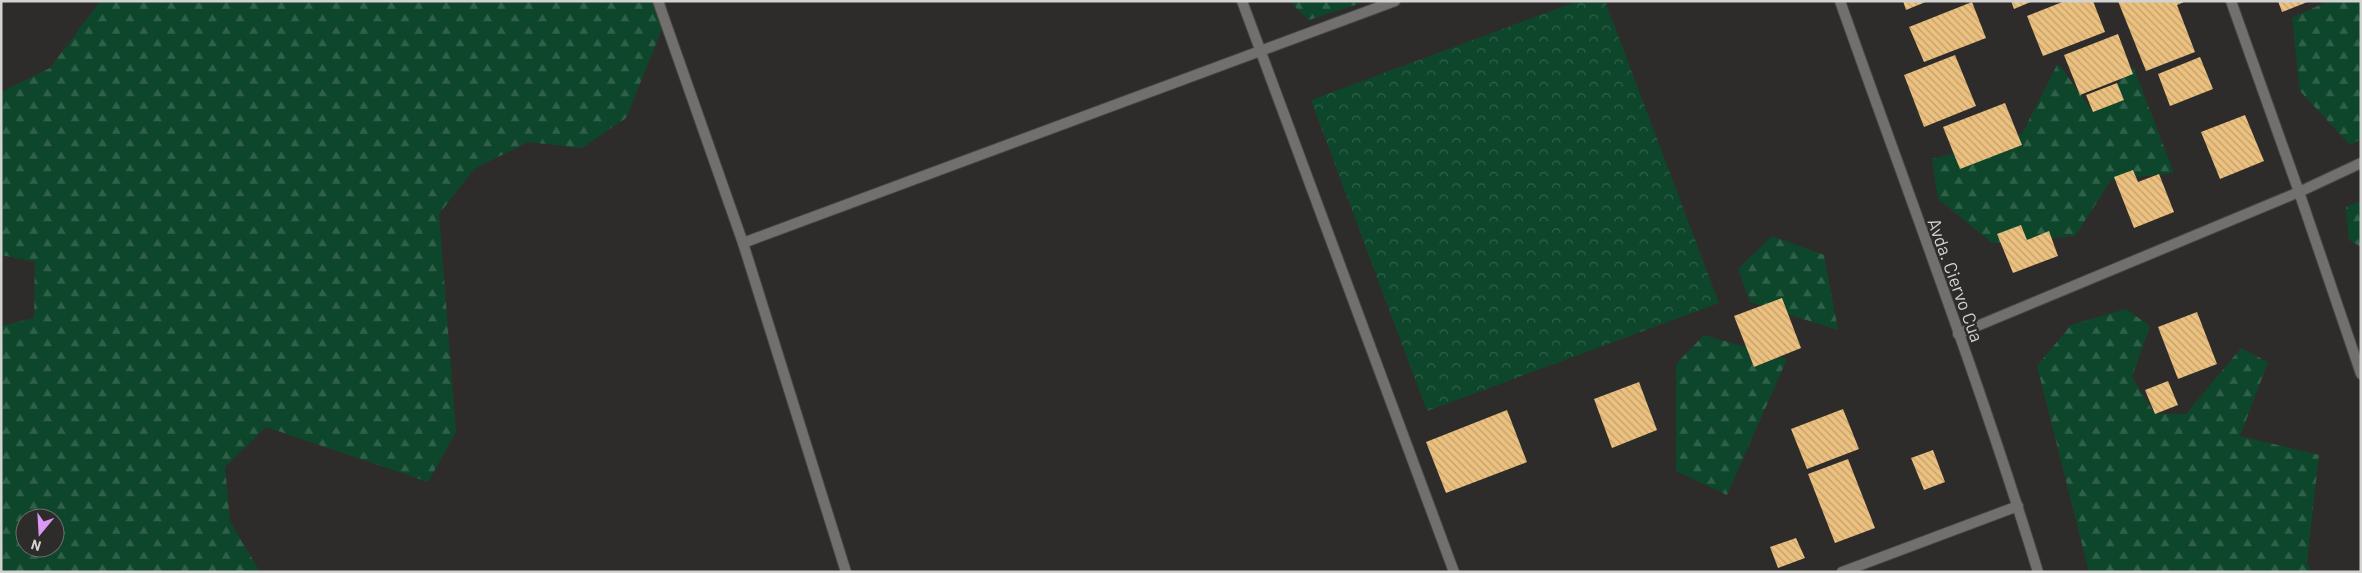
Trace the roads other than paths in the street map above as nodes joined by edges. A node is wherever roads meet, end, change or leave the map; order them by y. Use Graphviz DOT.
graph roads {
  1 [pos="658,1"];
  2 [pos="1242,1"];
  3 [pos="1395,1"];
  4 [pos="1840,1"];
  5 [pos="2231,1"];
  6 [pos="1261,51"];
  7 [pos="2361,163"];
  8 [pos="2299,192"];
  9 [pos="743,243"];
  10 [pos="1958,334"];
  11 [pos="2361,374"];
  12 [pos="2018,506"];
  13 [pos="846,572"];
  14 [pos="1454,572"];
  15 [pos="1842,572"];
  16 [pos="2038,572"];
  1 -- 9 [label="street"];
  2 -- 6 [label="street"];
  3 -- 6 [label="street"];
  4 -- 10 [label="street, Avda. Ciervo Cua"];
  5 -- 8 [label="street"];
  6 -- 9 [label="street"];
  6 -- 14 [label="street"];
  7 -- 8 [label="street"];
  8 -- 10 [label="street"];
  8 -- 11 [label="street"];
  9 -- 13 [label="street"];
  10 -- 12 [label="street, Avda. Ciervo Cua"];
  12 -- 15 [label="street"];
  12 -- 16 [label="street, Avda. Ciervo Cua"];
}
